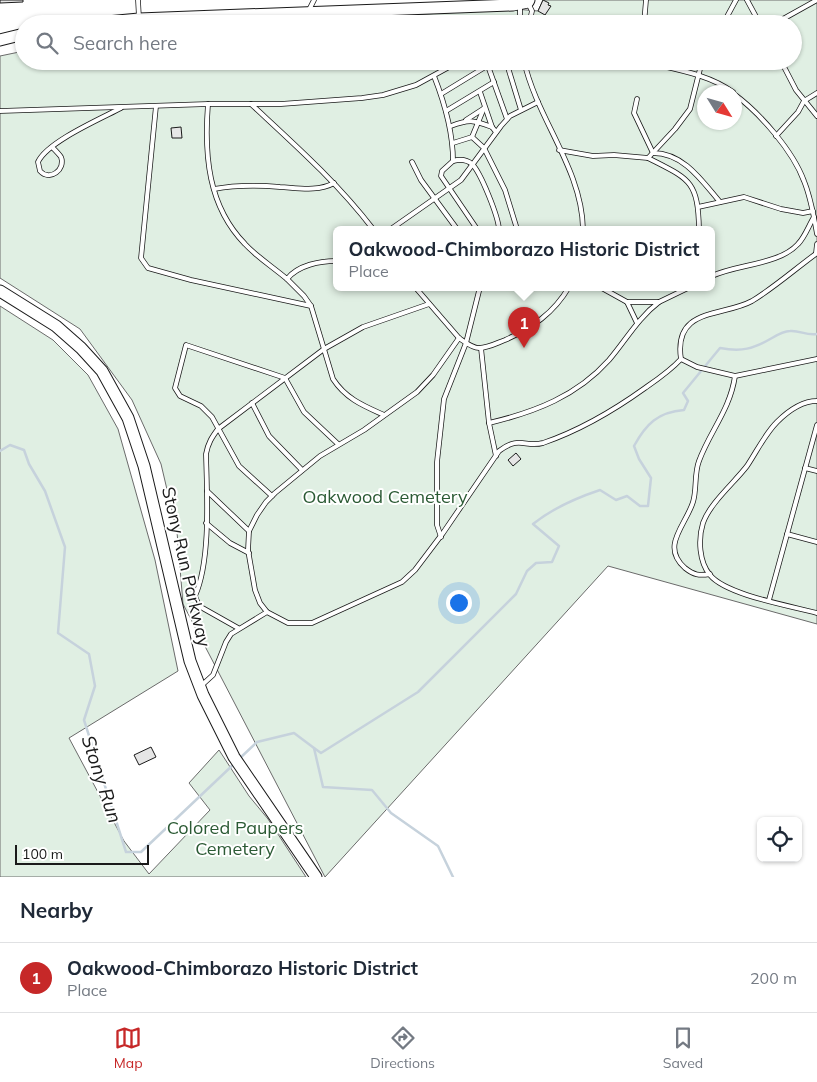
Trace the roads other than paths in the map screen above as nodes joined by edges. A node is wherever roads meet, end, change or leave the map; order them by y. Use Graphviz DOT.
graph roads {
  1 [pos="138,0"];
  2 [pos="314,0"];
  3 [pos="646,0"];
  4 [pos="736,0"];
  5 [pos="747,0"];
  6 [pos="817,0"];
  7 [pos="526,2"];
  8 [pos="456,4"];
  9 [pos="308,12"];
  10 [pos="140,15"];
  11 [pos="236,15"];
  12 [pos="522,15"];
  13 [pos="531,15"];
  14 [pos="645,15"];
  15 [pos="728,15"];
  16 [pos="755,15"];
  17 [pos="790,15"];
  18 [pos="15,36"];
  19 [pos="0,40"];
  20 [pos="444,70"];
  21 [pos="481,70"];
  22 [pos="490,70"];
  23 [pos="509,70"];
  24 [pos="527,70"];
  25 [pos="678,70"];
  26 [pos="699,70"];
  27 [pos="786,70"];
  28 [pos="698,75"];
  29 [pos="434,76"];
  30 [pos="494,82"];
  31 [pos="722,85"];
  32 [pos="480,92"];
  33 [pos="817,93"];
  34 [pos="441,94"];
  35 [pos="637,99"];
  36 [pos="742,100"];
  37 [pos="804,101"];
  38 [pos="538,102"];
  39 [pos="208,104"];
  40 [pos="251,104"];
  41 [pos="156,106"];
  42 [pos="122,108"];
  43 [pos="484,108"];
  44 [pos="521,110"];
  45 [pos="0,111"];
  46 [pos="446,111"];
  47 [pos="817,116"];
  48 [pos="507,119"];
  49 [pos="466,120"];
  50 [pos="478,122"];
  51 [pos="451,126"];
  52 [pos="492,127"];
  53 [pos="496,132"];
  54 [pos="776,136"];
  55 [pos="472,137"];
  56 [pos="453,143"];
  57 [pos="53,148"];
  58 [pos="484,148"];
  59 [pos="559,150"];
  60 [pos="654,153"];
  61 [pos="648,158"];
  62 [pos="454,161"];
  63 [pos="412,162"];
  64 [pos="473,165"];
  65 [pos="334,183"];
  66 [pos="448,188"];
  67 [pos="214,189"];
  68 [pos="434,198"];
  69 [pos="720,202"];
  70 [pos="698,207"];
  71 [pos="813,211"];
  72 [pos="814,217"];
  73 [pos="370,226"];
  74 [pos="395,226"];
  75 [pos="455,226"];
  76 [pos="475,226"];
  77 [pos="498,226"];
  78 [pos="516,226"];
  79 [pos="583,226"];
  80 [pos="699,226"];
  81 [pos="817,234"];
  82 [pos="817,244"];
  83 [pos="817,253"];
  84 [pos="333,261"];
  85 [pos="715,275"];
  86 [pos="286,278"];
  87 [pos="0,291"];
  88 [pos="419,291"];
  89 [pos="479,291"];
  90 [pos="566,291"];
  91 [pos="607,291"];
  92 [pos="682,291"];
  93 [pos="627,302"];
  94 [pos="659,302"];
  95 [pos="429,304"];
  96 [pos="311,306"];
  97 [pos="637,323"];
  98 [pos="459,338"];
  99 [pos="466,343"];
  100 [pos="481,348"];
  101 [pos="324,349"];
  102 [pos="681,359"];
  103 [pos="817,359"];
  104 [pos="735,376"];
  105 [pos="285,378"];
  106 [pos="817,401"];
  107 [pos="252,403"];
  108 [pos="384,415"];
  109 [pos="489,423"];
  110 [pos="817,425"];
  111 [pos="218,429"];
  112 [pos="338,444"];
  113 [pos="496,456"];
  114 [pos="806,468"];
  115 [pos="302,470"];
  116 [pos="817,471"];
  117 [pos="207,491"];
  118 [pos="272,496"];
  119 [pos="206,523"];
  120 [pos="250,531"];
  121 [pos="787,534"];
  122 [pos="441,536"];
  123 [pos="817,542"];
  124 [pos="249,553"];
  125 [pos="710,574"];
  126 [pos="769,600"];
  127 [pos="267,612"];
  128 [pos="817,613"];
  129 [pos="238,628"];
  130 [pos="199,687"];
  131 [pos="316,877"];
  1 -- 10 [label="lane"];
  2 -- 9 [label="lane"];
  3 -- 14 [label="lane"];
  4 -- 15 [label="lane"];
  5 -- 16 [label="lane"];
  6 -- 17 [label="lane"];
  7 -- 8 [label="street"];
  7 -- 12 [label="lane"];
  7 -- 13 [label="lane"];
  8 -- 9 [label="street"];
  9 -- 11 [label="street"];
  18 -- 19 [label="street"];
  20 -- 29 [label="lane"];
  21 -- 34 [label="lane"];
  22 -- 30 [label="lane"];
  23 -- 44 [label="lane"];
  24 -- 38 [label="lane"];
  25 -- 28 [label="lane"];
  26 -- 28 [label="lane"];
  27 -- 37 [label="lane"];
  28 -- 31 [label="lane"];
  28 -- 60 [label="lane"];
  29 -- 34 [label="lane"];
  29 -- 40 [label="lane"];
  30 -- 32 [label="lane"];
  30 -- 48 [label="lane"];
  32 -- 43 [label="lane"];
  32 -- 46 [label="lane"];
  33 -- 37 [label="lane"];
  34 -- 46 [label="lane"];
  35 -- 60 [label="lane"];
  36 -- 54 [label="lane"];
  37 -- 47 [label="lane"];
  37 -- 54 [label="lane"];
  38 -- 44 [label="lane"];
  38 -- 59 [label="lane"];
  39 -- 40 [label="lane"];
  39 -- 41 [label="lane"];
  39 -- 67 [label="lane"];
  40 -- 65 [label="lane"];
  41 -- 42 [label="lane"];
  41 -- 96 [label="lane"];
  42 -- 45 [label="lane"];
  42 -- 57 [label="lane"];
  43 -- 49 [label="lane"];
  43 -- 50 [label="lane"];
  43 -- 52 [label="lane"];
  44 -- 48 [label="lane"];
  46 -- 51 [label="lane"];
  48 -- 53 [label="lane"];
  49 -- 50 [label="lane"];
  49 -- 51 [label="lane"];
  50 -- 52 [label="lane"];
  50 -- 55 [label="lane"];
  51 -- 56 [label="lane"];
  52 -- 53 [label="lane"];
  53 -- 58 [label="lane"];
  54 -- 71 [label="lane"];
  55 -- 56 [label="lane"];
  55 -- 58 [label="lane"];
  56 -- 62 [label="lane"];
  57 -- 57 [label="lane"];
  58 -- 64 [label="lane"];
  58 -- 78 [label="lane"];
  59 -- 61 [label="lane"];
  59 -- 79 [label="lane"];
  60 -- 61 [label="lane"];
  60 -- 69 [label="lane"];
  61 -- 70 [label="lane"];
  62 -- 64 [label="lane"];
  62 -- 66 [label="lane"];
  63 -- 68 [label="lane"];
  64 -- 66 [label="lane"];
  64 -- 77 [label="lane"];
  65 -- 67 [label="lane"];
  65 -- 73 [label="lane"];
  66 -- 68 [label="lane"];
  66 -- 76 [label="lane"];
  67 -- 86 [label="lane"];
  68 -- 74 [label="lane"];
  68 -- 75 [label="lane"];
  69 -- 70 [label="lane"];
  69 -- 71 [label="lane"];
  70 -- 80 [label="lane"];
  71 -- 72 [label="lane"];
  72 -- 81 [label="lane"];
  72 -- 85 [label="lane"];
  82 -- 83 [label="lane"];
  83 -- 102 [label="lane"];
  84 -- 86 [label="lane"];
  86 -- 96 [label="lane"];
  87 -- 130 [label="street, Stony Run Parkway"];
  88 -- 95 [label="lane"];
  89 -- 99 [label="lane"];
  90 -- 100 [label="lane"];
  91 -- 93 [label="lane"];
  92 -- 94 [label="lane"];
  93 -- 94 [label="lane"];
  93 -- 97 [label="lane"];
  94 -- 97 [label="lane"];
  95 -- 98 [label="lane"];
  95 -- 101 [label="lane"];
  96 -- 101 [label="lane"];
  97 -- 109 [label="lane"];
  98 -- 99 [label="lane"];
  98 -- 108 [label="lane"];
  99 -- 100 [label="lane"];
  99 -- 122 [label="lane"];
  100 -- 109 [label="lane"];
  101 -- 105 [label="lane"];
  101 -- 108 [label="lane"];
  102 -- 104 [label="lane"];
  102 -- 113 [label="lane"];
  103 -- 104 [label="lane"];
  104 -- 125 [label="lane"];
  105 -- 107 [label="lane"];
  105 -- 111 [label="lane"];
  105 -- 112 [label="lane"];
  106 -- 125 [label="lane"];
  107 -- 111 [label="lane"];
  107 -- 115 [label="lane"];
  108 -- 112 [label="lane"];
  109 -- 113 [label="lane"];
  110 -- 114 [label="lane"];
  111 -- 117 [label="lane"];
  111 -- 118 [label="lane"];
  112 -- 115 [label="lane"];
  113 -- 122 [label="lane"];
  114 -- 116 [label="lane"];
  114 -- 121 [label="lane"];
  115 -- 118 [label="lane"];
  117 -- 119 [label="lane"];
  117 -- 120 [label="lane"];
  118 -- 120 [label="lane"];
  119 -- 124 [label="lane"];
  119 -- 129 [label="lane"];
  120 -- 124 [label="lane"];
  121 -- 123 [label="lane"];
  121 -- 126 [label="lane"];
  122 -- 127 [label="lane"];
  124 -- 127 [label="lane"];
  125 -- 126 [label="lane"];
  126 -- 128 [label="lane"];
  127 -- 129 [label="lane"];
  129 -- 130 [label="lane"];
  130 -- 131 [label="street, Stony Run Parkway"];
}
